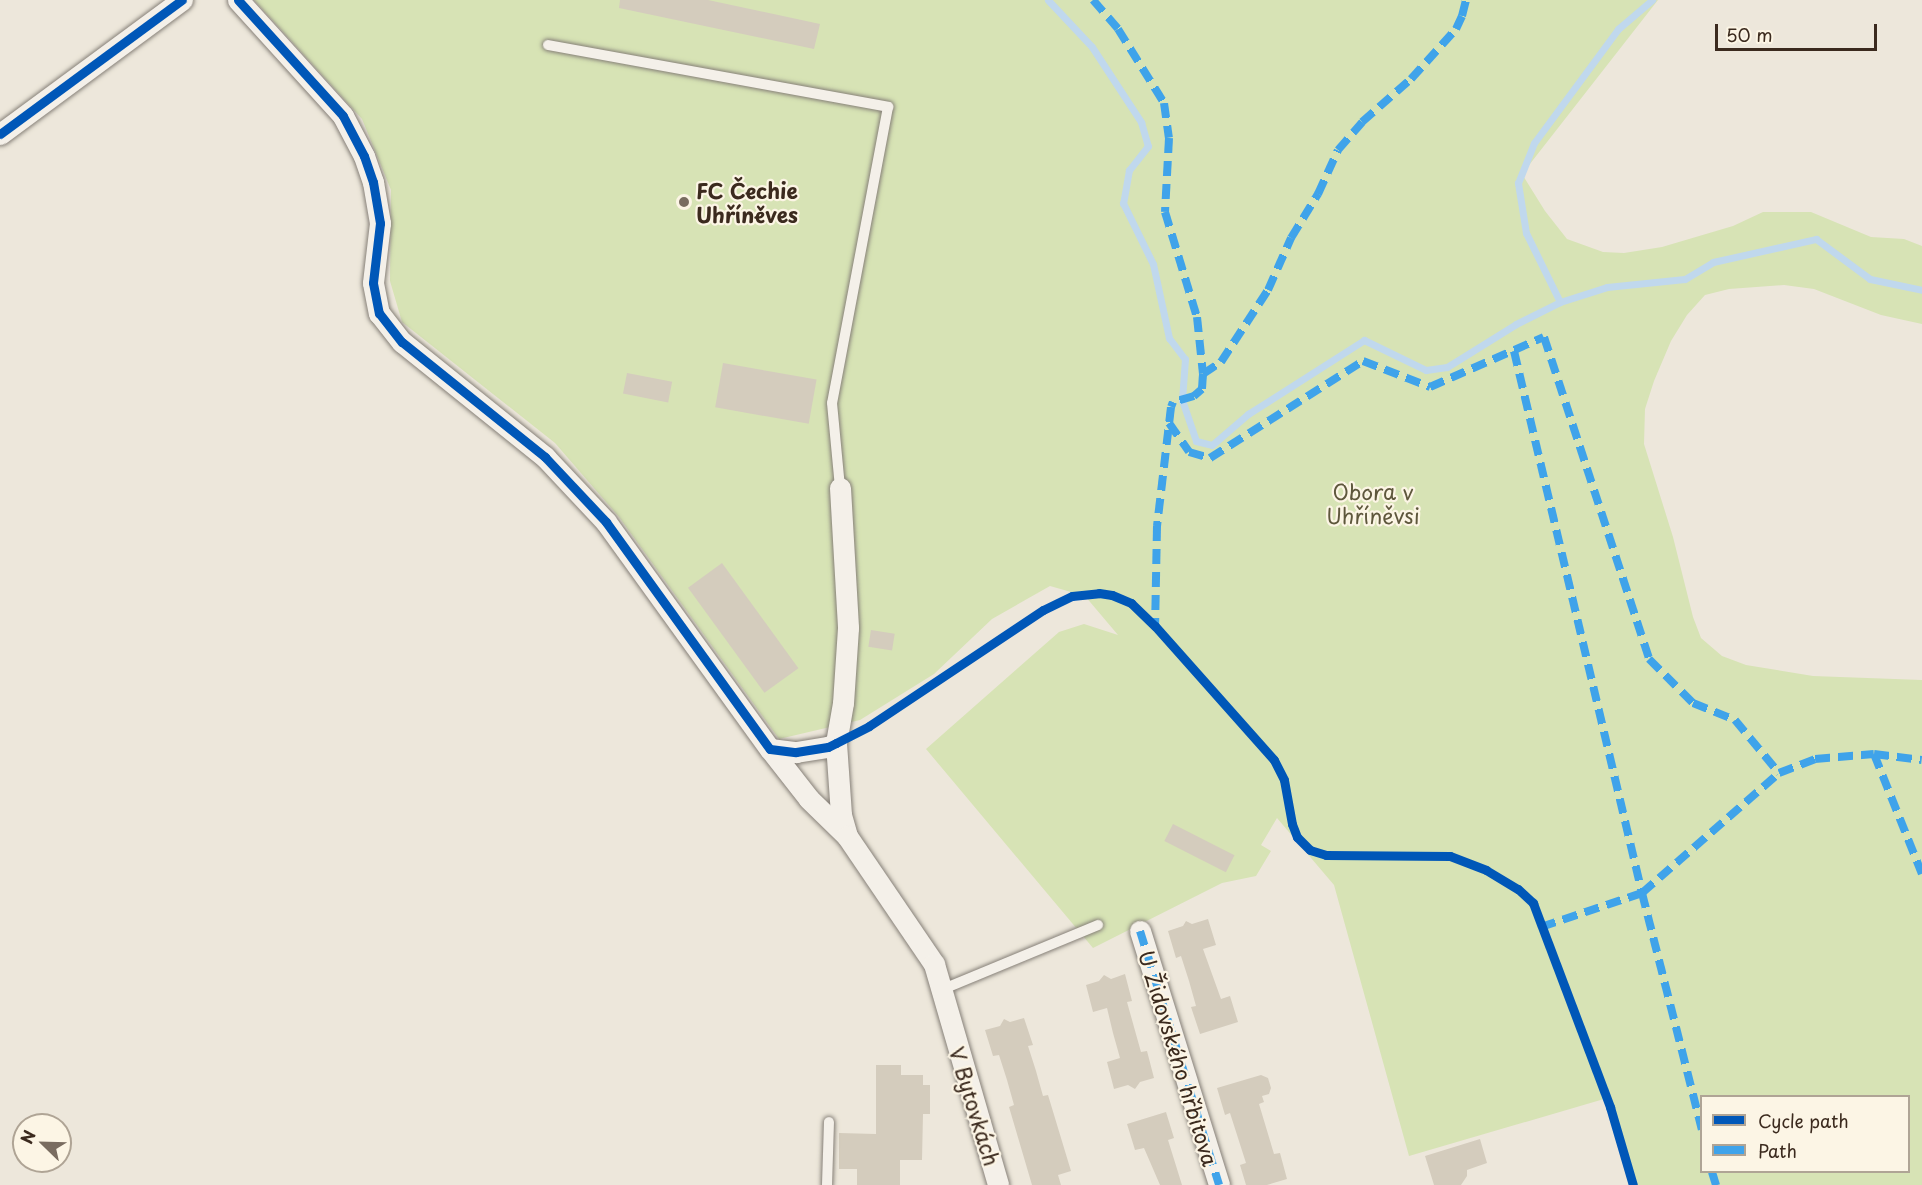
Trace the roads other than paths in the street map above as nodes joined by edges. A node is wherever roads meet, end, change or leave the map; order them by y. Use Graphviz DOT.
graph roads {
  1 [pos="182,0"];
  2 [pos="238,0"];
  3 [pos="548,45"];
  4 [pos="0,134"];
  5 [pos="840,488"];
  6 [pos="836,743"];
  7 [pos="770,749"];
  8 [pos="847,836"];
  9 [pos="1098,925"];
  10 [pos="1140,931"];
  11 [pos="941,990"];
  12 [pos="829,1122"];
  13 [pos="826,1185"];
  14 [pos="998,1185"];
  15 [pos="1219,1185"];
  1 -- 4 [label="street"];
  2 -- 7 [label="street"];
  3 -- 5 [label="lane"];
  5 -- 6 [label="street"];
  6 -- 7 [label="street"];
  6 -- 8 [label="street"];
  7 -- 8 [label="street"];
  8 -- 11 [label="street, V Bytovkách"];
  9 -- 11 [label="lane"];
  10 -- 15 [label="street, U Židovského hřbitova"];
  11 -- 14 [label="street, V Bytovkách"];
  12 -- 13 [label="lane"];
}
